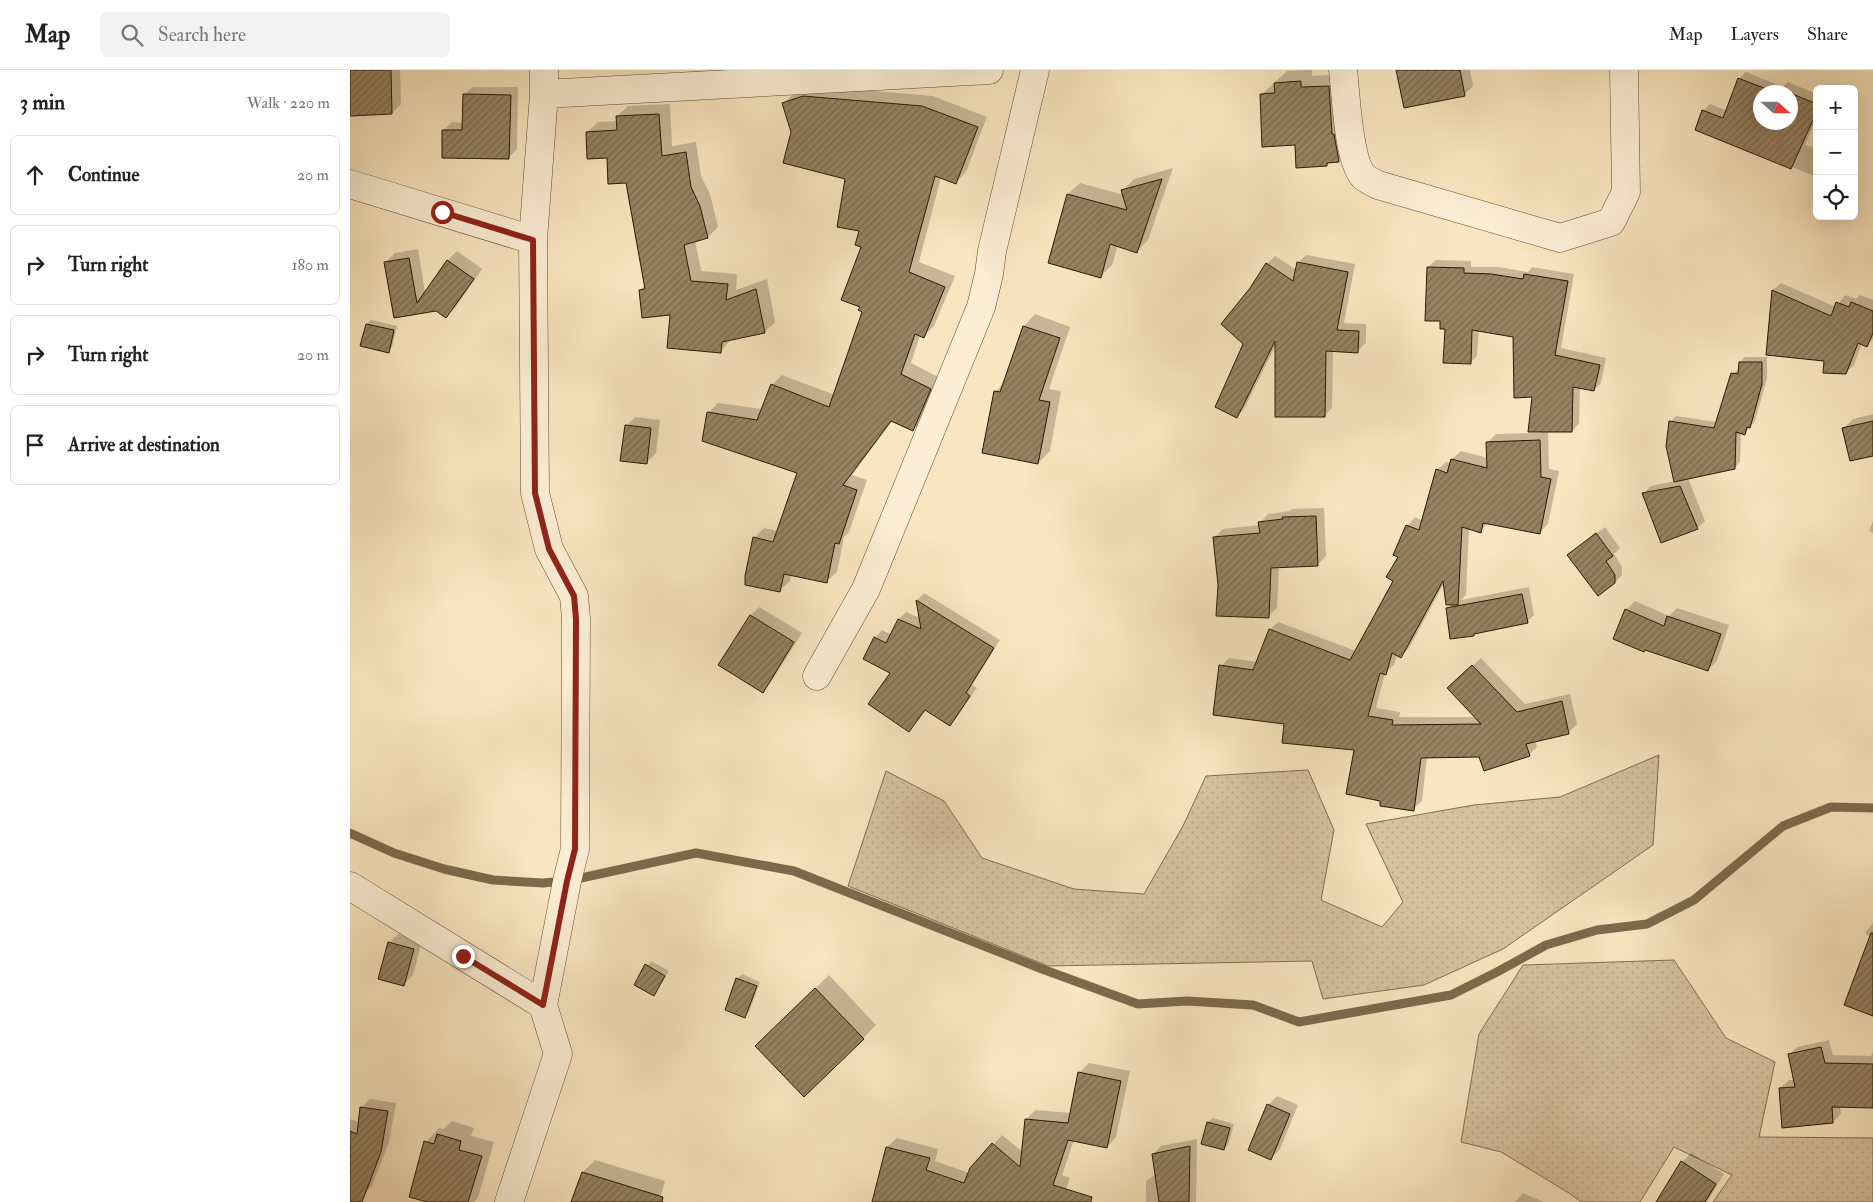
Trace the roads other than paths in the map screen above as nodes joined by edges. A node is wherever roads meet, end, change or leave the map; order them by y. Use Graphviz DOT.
graph roads {
  1 [pos="989,70"];
  2 [pos="1035,70"];
  3 [pos="1343,70"];
  4 [pos="1624,70"];
  5 [pos="544,82"];
  6 [pos="350,184"];
  7 [pos="533,240"];
  8 [pos="817,676"];
  9 [pos="350,886"];
  10 [pos="543,1005"];
  11 [pos="510,1202"];
  1 -- 5 [label="street"];
  2 -- 8 [label="street"];
  3 -- 4 [label="street"];
  5 -- 7 [label="street"];
  6 -- 7 [label="street"];
  7 -- 10 [label="street"];
  9 -- 10 [label="street"];
  10 -- 11 [label="street"];
}
